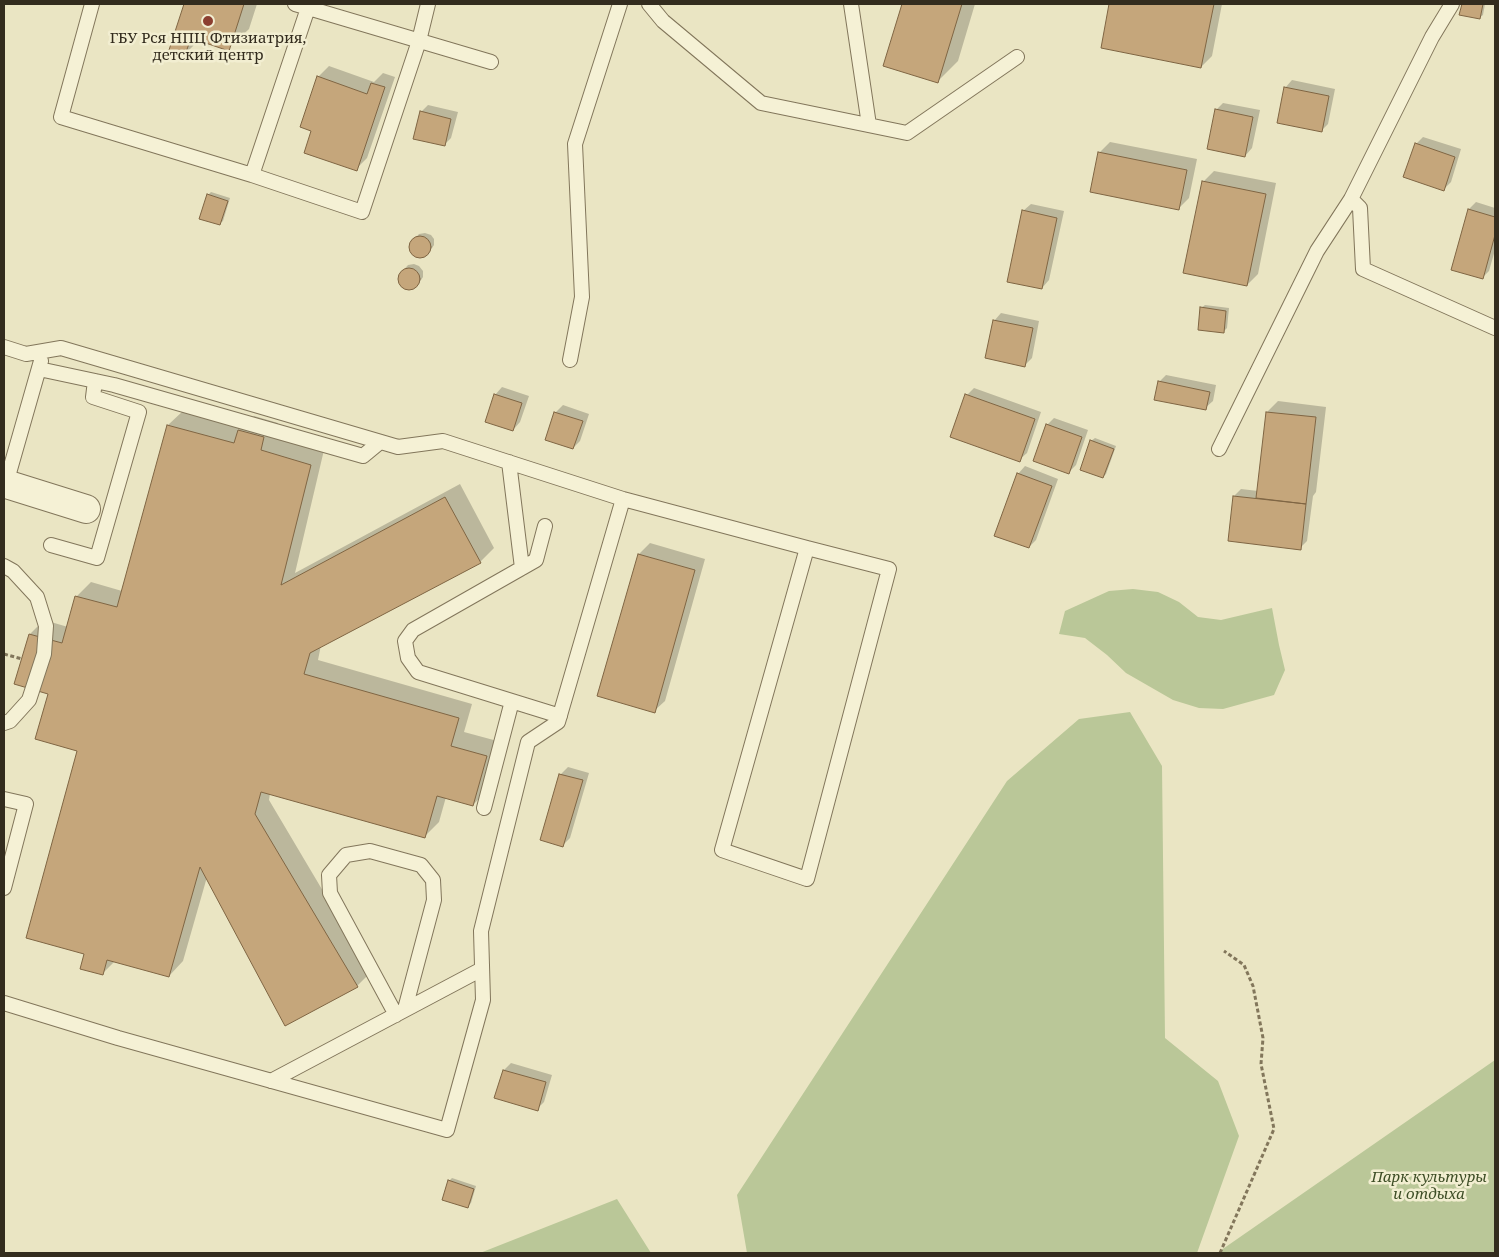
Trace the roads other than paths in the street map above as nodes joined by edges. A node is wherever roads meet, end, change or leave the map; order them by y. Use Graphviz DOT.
graph roads {
  1 [pos="92,4"];
  2 [pos="428,4"];
  3 [pos="620,4"];
  4 [pos="649,4"];
  5 [pos="851,4"];
  6 [pos="1452,4"];
  7 [pos="302,6"];
  8 [pos="419,41"];
  9 [pos="1016,57"];
  10 [pos="491,62"];
  11 [pos="869,125"];
  12 [pos="252,175"];
  13 [pos="1351,199"];
  14 [pos="1495,328"];
  15 [pos="4,347"];
  16 [pos="44,351"];
  17 [pos="570,360"];
  18 [pos="39,369"];
  19 [pos="95,380"];
  20 [pos="380,442"];
  21 [pos="1219,449"];
  22 [pos="509,462"];
  23 [pos="5,487"];
  24 [pos="623,499"];
  25 [pos="86,509"];
  26 [pos="545,526"];
  27 [pos="51,545"];
  28 [pos="807,548"];
  29 [pos="4,566"];
  30 [pos="522,568"];
  31 [pos="512,701"];
  32 [pos="560,716"];
  33 [pos="4,724"];
  34 [pos="4,799"];
  35 [pos="484,808"];
  36 [pos="4,888"];
  37 [pos="482,969"];
  38 [pos="4,1003"];
  39 [pos="401,1012"];
  40 [pos="271,1081"];
  1 -- 12 [label="lane"];
  2 -- 8 [label="lane"];
  3 -- 17 [label="lane"];
  4 -- 11 [label="lane"];
  5 -- 11 [label="lane"];
  6 -- 13 [label="lane"];
  7 -- 8 [label="lane"];
  7 -- 12 [label="lane"];
  8 -- 10 [label="lane"];
  8 -- 12 [label="lane"];
  9 -- 11 [label="lane"];
  13 -- 14 [label="lane"];
  13 -- 21 [label="lane"];
  15 -- 16 [label="lane"];
  16 -- 18 [label="lane"];
  16 -- 20 [label="lane"];
  18 -- 19 [label="lane"];
  18 -- 23 [label="lane"];
  19 -- 20 [label="lane"];
  19 -- 27 [label="lane"];
  20 -- 22 [label="lane"];
  22 -- 24 [label="lane"];
  22 -- 30 [label="lane"];
  23 -- 25 [label="street"];
  24 -- 28 [label="lane"];
  24 -- 32 [label="lane"];
  26 -- 30 [label="lane"];
  28 -- 28 [label="lane"];
  29 -- 33 [label="lane"];
  30 -- 31 [label="lane"];
  31 -- 32 [label="lane"];
  31 -- 35 [label="lane"];
  32 -- 37 [label="lane"];
  34 -- 36 [label="lane"];
  37 -- 39 [label="lane"];
  37 -- 40 [label="lane"];
  38 -- 40 [label="lane"];
  39 -- 39 [label="lane"];
  39 -- 40 [label="lane"];
}
